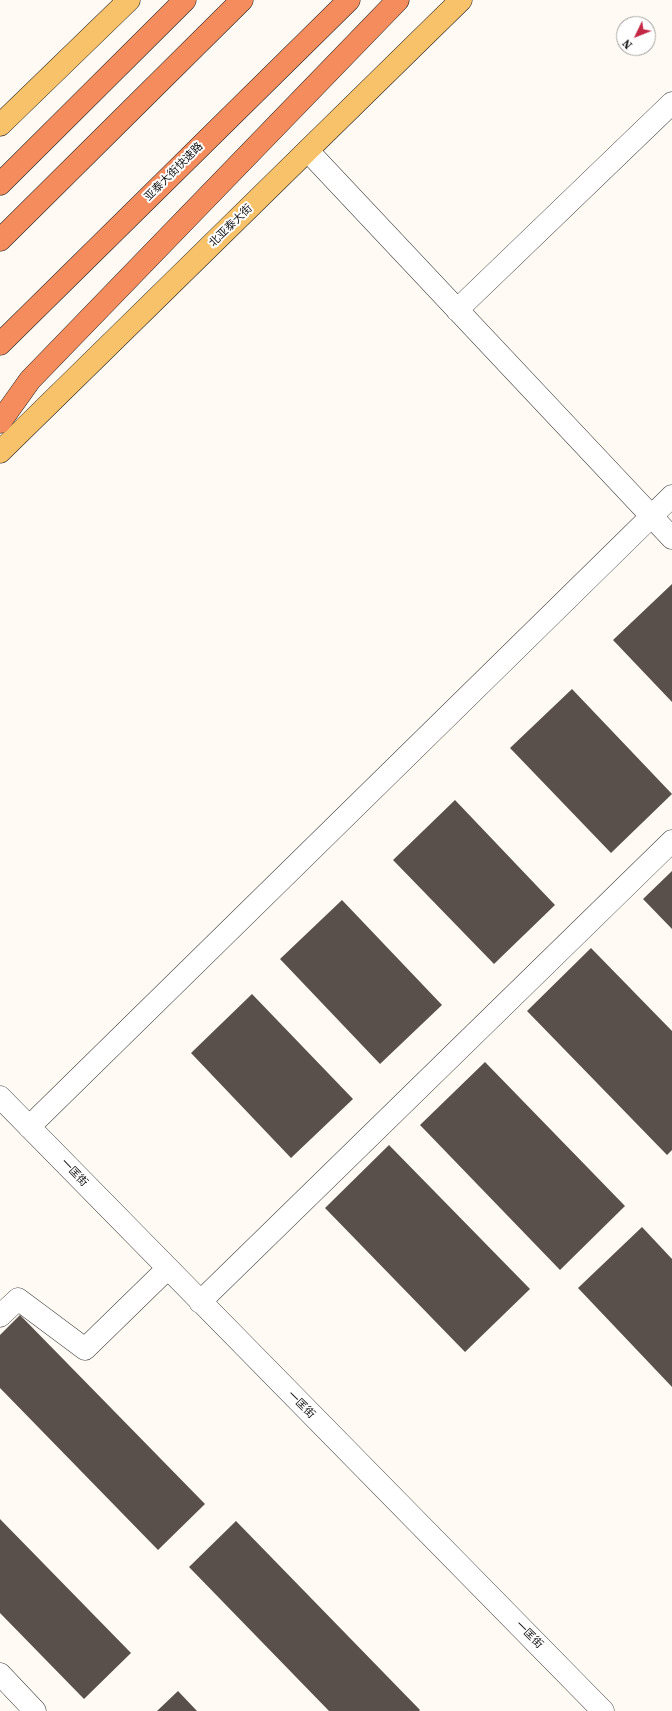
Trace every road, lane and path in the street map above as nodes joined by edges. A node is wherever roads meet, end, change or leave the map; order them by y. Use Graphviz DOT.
graph roads {
  1 [pos="129,0"];
  2 [pos="185,0"];
  3 [pos="242,0"];
  4 [pos="349,0"];
  5 [pos="398,0"];
  6 [pos="462,0"];
  7 [pos="672,103"];
  8 [pos="0,125"];
  9 [pos="308,151"];
  10 [pos="0,184"];
  11 [pos="0,240"];
  12 [pos="457,310"];
  13 [pos="0,344"];
  14 [pos="0,422"];
  15 [pos="0,452"];
  16 [pos="672,496"];
  17 [pos="652,516"];
  18 [pos="672,538"];
  19 [pos="672,841"];
  20 [pos="0,1097"];
  21 [pos="29,1127"];
  22 [pos="168,1268"];
  23 [pos="200,1302"];
  24 [pos="0,1316"];
  25 [pos="0,1674"];
  26 [pos="35,1711"];
  27 [pos="603,1711"];
  1 -- 8 [label="main road"];
  2 -- 10 [label="highway"];
  3 -- 11 [label="highway"];
  4 -- 13 [label="highway, 亚泰大街快速路"];
  5 -- 14 [label="highway"];
  6 -- 9 [label="main road, 北亚泰大街"];
  7 -- 12 [label="street"];
  9 -- 12 [label="street"];
  9 -- 15 [label="main road, 北亚泰大街"];
  12 -- 17 [label="street"];
  16 -- 17 [label="street"];
  17 -- 18 [label="street"];
  17 -- 21 [label="street"];
  19 -- 23 [label="street"];
  20 -- 21 [label="street, 一匡街"];
  21 -- 22 [label="street, 一匡街"];
  22 -- 23 [label="street, 一匡街"];
  22 -- 24 [label="street"];
  23 -- 27 [label="street, 一匡街"];
  25 -- 26 [label="street"];
}
